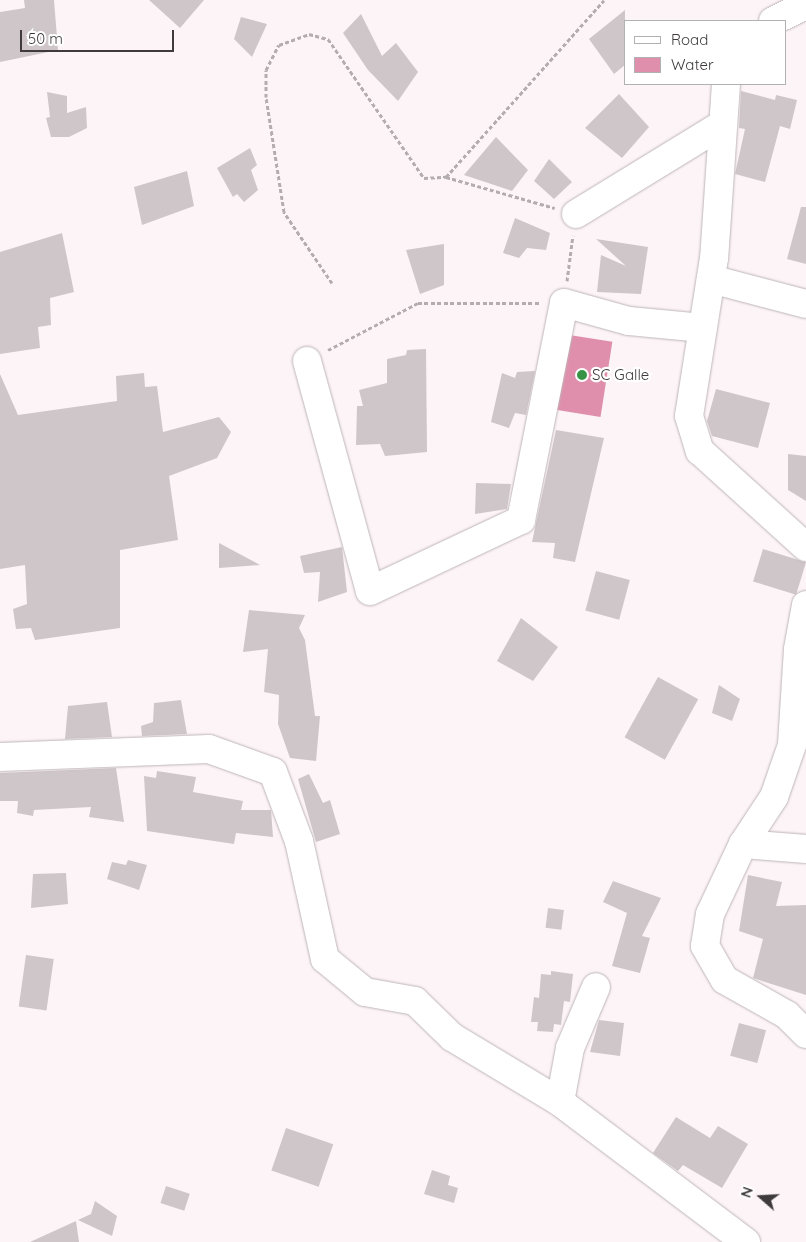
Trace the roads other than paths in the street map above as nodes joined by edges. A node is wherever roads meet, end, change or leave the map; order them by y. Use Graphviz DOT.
graph roads {
  1 [pos="806,4"];
  2 [pos="775,20"];
  3 [pos="726,85"];
  4 [pos="723,124"];
  5 [pos="576,214"];
  6 [pos="711,279"];
  7 [pos="806,304"];
  8 [pos="703,328"];
  9 [pos="307,361"];
  10 [pos="806,547"];
  11 [pos="806,605"];
  12 [pos="800,728"];
  13 [pos="0,756"];
  14 [pos="743,844"];
  15 [pos="806,849"];
  16 [pos="596,987"];
  17 [pos="806,1034"];
  18 [pos="560,1102"];
  19 [pos="746,1242"];
  1 -- 2 [label="street"];
  3 -- 4 [label="street"];
  4 -- 5 [label="street"];
  4 -- 6 [label="street"];
  6 -- 7 [label="street"];
  6 -- 8 [label="street"];
  8 -- 9 [label="street"];
  8 -- 10 [label="street"];
  11 -- 12 [label="street"];
  12 -- 14 [label="street"];
  13 -- 18 [label="street"];
  14 -- 15 [label="street"];
  14 -- 17 [label="street"];
  16 -- 18 [label="street"];
  18 -- 19 [label="street"];
}
